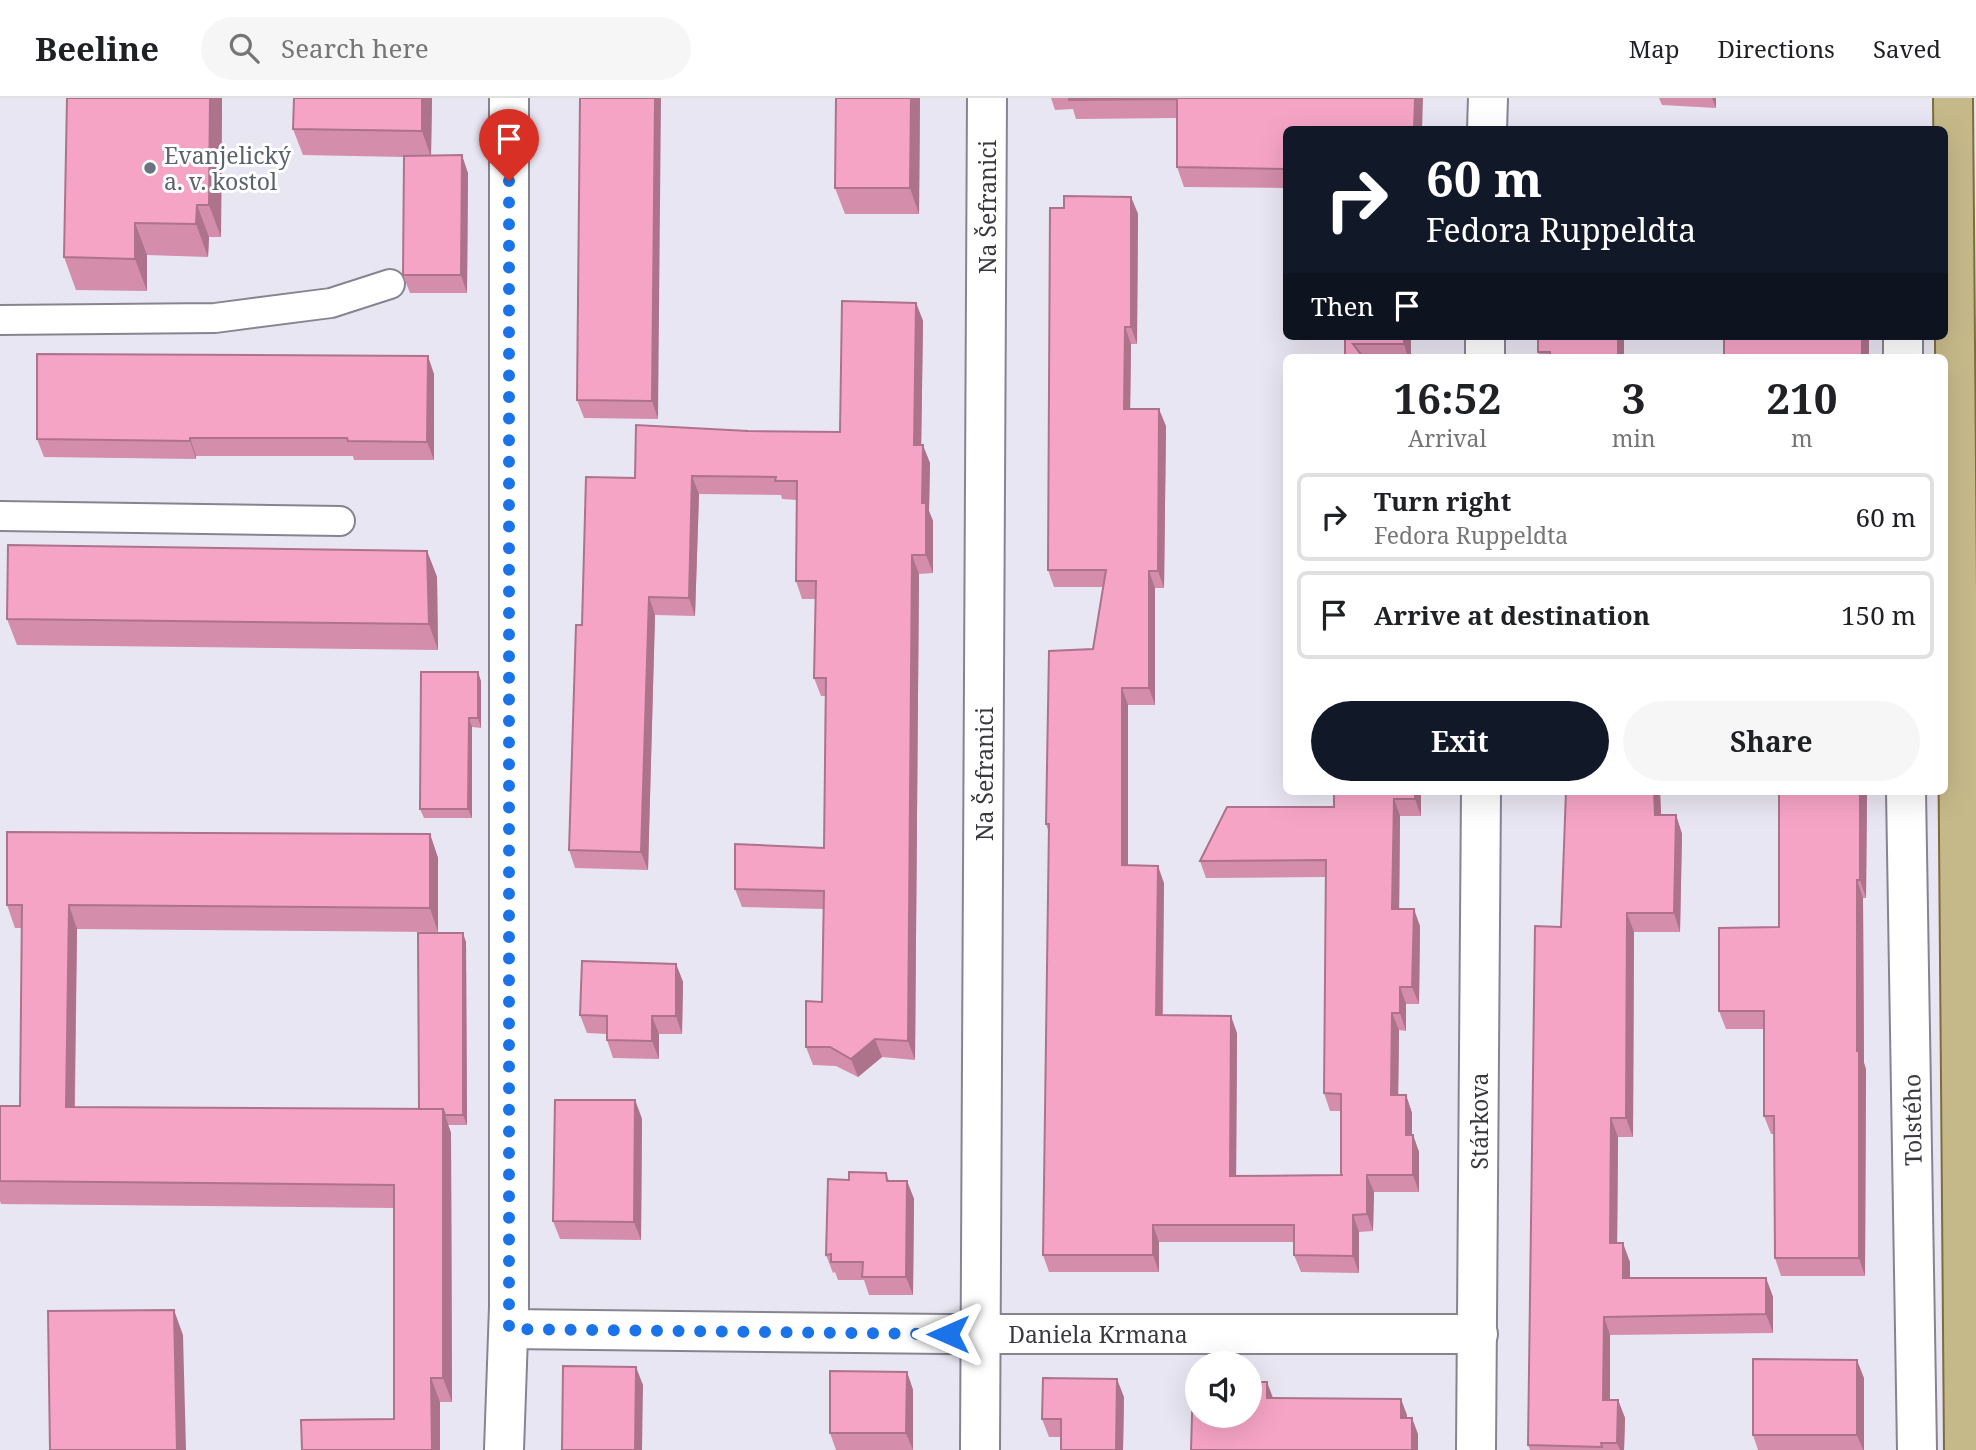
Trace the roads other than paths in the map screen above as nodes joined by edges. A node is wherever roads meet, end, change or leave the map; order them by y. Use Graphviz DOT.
graph roads {
  1 [pos="509,98"];
  2 [pos="987,98"];
  3 [pos="1488,98"];
  4 [pos="1953,98"];
  5 [pos="1488,126"];
  6 [pos="390,284"];
  7 [pos="0,320"];
  8 [pos="0,516"];
  9 [pos="340,521"];
  10 [pos="1481,795"];
  11 [pos="1906,795"];
  12 [pos="509,1329"];
  13 [pos="981,1334"];
  14 [pos="1478,1334"];
  15 [pos="504,1450"];
  16 [pos="980,1450"];
  17 [pos="1476,1450"];
  18 [pos="1917,1450"];
  19 [pos="1964,1450"];
  1 -- 12 [label="street"];
  2 -- 13 [label="street, Na Šefranici"];
  3 -- 5 [label="street"];
  4 -- 19 [label="main road"];
  6 -- 7 [label="lane"];
  8 -- 9 [label="lane"];
  10 -- 14 [label="street, Stárkova"];
  11 -- 18 [label="street, Tolstého"];
  12 -- 13 [label="street, Daniela Krmana"];
  12 -- 15 [label="street"];
  13 -- 14 [label="street, Daniela Krmana"];
  13 -- 16 [label="street, Na Šefranici"];
  14 -- 17 [label="street, Stárkova"];
}
